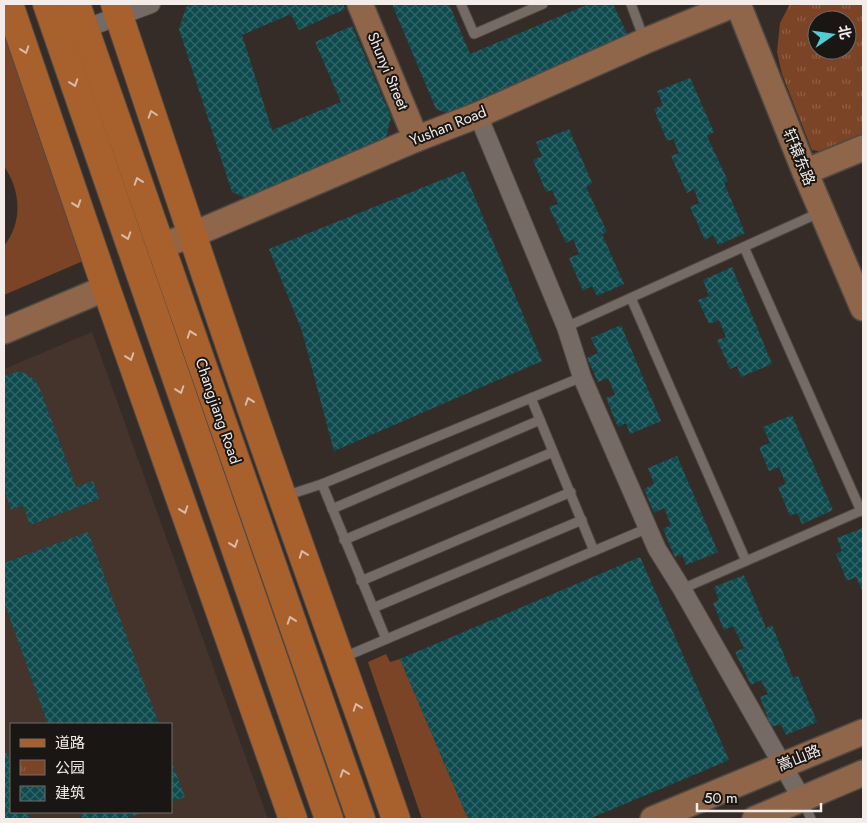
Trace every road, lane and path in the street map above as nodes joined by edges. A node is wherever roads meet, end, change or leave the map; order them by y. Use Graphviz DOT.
graph roads {
  1 [pos="46,4"];
  2 [pos="151,4"];
  3 [pos="360,4"];
  4 [pos="461,4"];
  5 [pos="543,4"];
  6 [pos="632,4"];
  7 [pos="736,4"];
  8 [pos="8,7"];
  9 [pos="117,10"];
  10 [pos="80,16"];
  11 [pos="645,41"];
  12 [pos="478,115"];
  13 [pos="416,139"];
  14 [pos="863,148"];
  15 [pos="805,172"];
  16 [pos="822,212"];
  17 [pos="192,235"];
  18 [pos="160,246"];
  19 [pos="744,247"];
  20 [pos="106,288"];
  21 [pos="631,298"];
  22 [pos="863,308"];
  23 [pos="566,327"];
  24 [pos="4,331"];
  25 [pos="582,377"];
  26 [pos="531,398"];
  27 [pos="540,420"];
  28 [pos="553,452"];
  29 [pos="322,484"];
  30 [pos="571,492"];
  31 [pos="282,497"];
  32 [pos="332,509"];
  33 [pos="862,510"];
  34 [pos="582,520"];
  35 [pos="648,528"];
  36 [pos="344,540"];
  37 [pos="594,551"];
  38 [pos="746,561"];
  39 [pos="361,580"];
  40 [pos="682,589"];
  41 [pos="373,608"];
  42 [pos="386,639"];
  43 [pos="340,658"];
  44 [pos="863,732"];
  45 [pos="783,765"];
  46 [pos="863,773"];
  47 [pos="807,809"];
  48 [pos="293,819"];
  49 [pos="329,819"];
  50 [pos="361,819"];
  51 [pos="396,819"];
  52 [pos="652,819"];
  53 [pos="755,819"];
  1 -- 49 [label="main road, Changjiang Road, one-way"];
  2 -- 9 [label="street"];
  3 -- 13 [label="street, Shunyi Street"];
  4 -- 5 [label="lane"];
  6 -- 11 [label="lane"];
  7 -- 11 [label="street, Yushan Road"];
  7 -- 15 [label="street, 轩辕东路"];
  8 -- 20 [label="main road, one-way"];
  9 -- 10 [label="street"];
  17 -- 9 [label="main road, one-way"];
  18 -- 10 [label="main road, Changjiang Road, one-way"];
  11 -- 12 [label="street, Yushan Road"];
  12 -- 13 [label="street, Yushan Road"];
  12 -- 23 [label="street"];
  13 -- 17 [label="street, Yushan Road"];
  14 -- 15 [label="street"];
  15 -- 16 [label="street, 轩辕东路"];
  16 -- 19 [label="lane"];
  16 -- 22 [label="street, 轩辕东路"];
  17 -- 18 [label="street, Yushan Road"];
  31 -- 17 [label="main road, one-way"];
  50 -- 18 [label="main road, Changjiang Road, one-way"];
  19 -- 21 [label="lane"];
  19 -- 33 [label="lane"];
  20 -- 24 [label="street"];
  20 -- 48 [label="main road, one-way"];
  21 -- 23 [label="lane"];
  21 -- 38 [label="lane"];
  23 -- 25 [label="street"];
  25 -- 26 [label="lane"];
  25 -- 35 [label="street"];
  26 -- 27 [label="lane"];
  26 -- 29 [label="lane"];
  27 -- 28 [label="lane"];
  27 -- 32 [label="lane"];
  28 -- 30 [label="lane"];
  28 -- 36 [label="lane"];
  29 -- 31 [label="lane"];
  29 -- 32 [label="lane"];
  30 -- 34 [label="lane"];
  30 -- 39 [label="lane"];
  43 -- 31 [label="main road, one-way"];
  32 -- 36 [label="lane"];
  33 -- 38 [label="lane"];
  34 -- 37 [label="lane"];
  34 -- 41 [label="lane"];
  35 -- 37 [label="lane"];
  35 -- 40 [label="street"];
  36 -- 39 [label="lane"];
  37 -- 42 [label="lane"];
  38 -- 40 [label="lane"];
  39 -- 41 [label="lane"];
  40 -- 45 [label="street"];
  41 -- 42 [label="lane"];
  42 -- 43 [label="lane"];
  51 -- 43 [label="main road, one-way"];
  44 -- 45 [label="street, 嵩山路"];
  45 -- 47 [label="street"];
  45 -- 52 [label="street, 嵩山路"];
  46 -- 47 [label="street"];
  47 -- 53 [label="street"];
}
